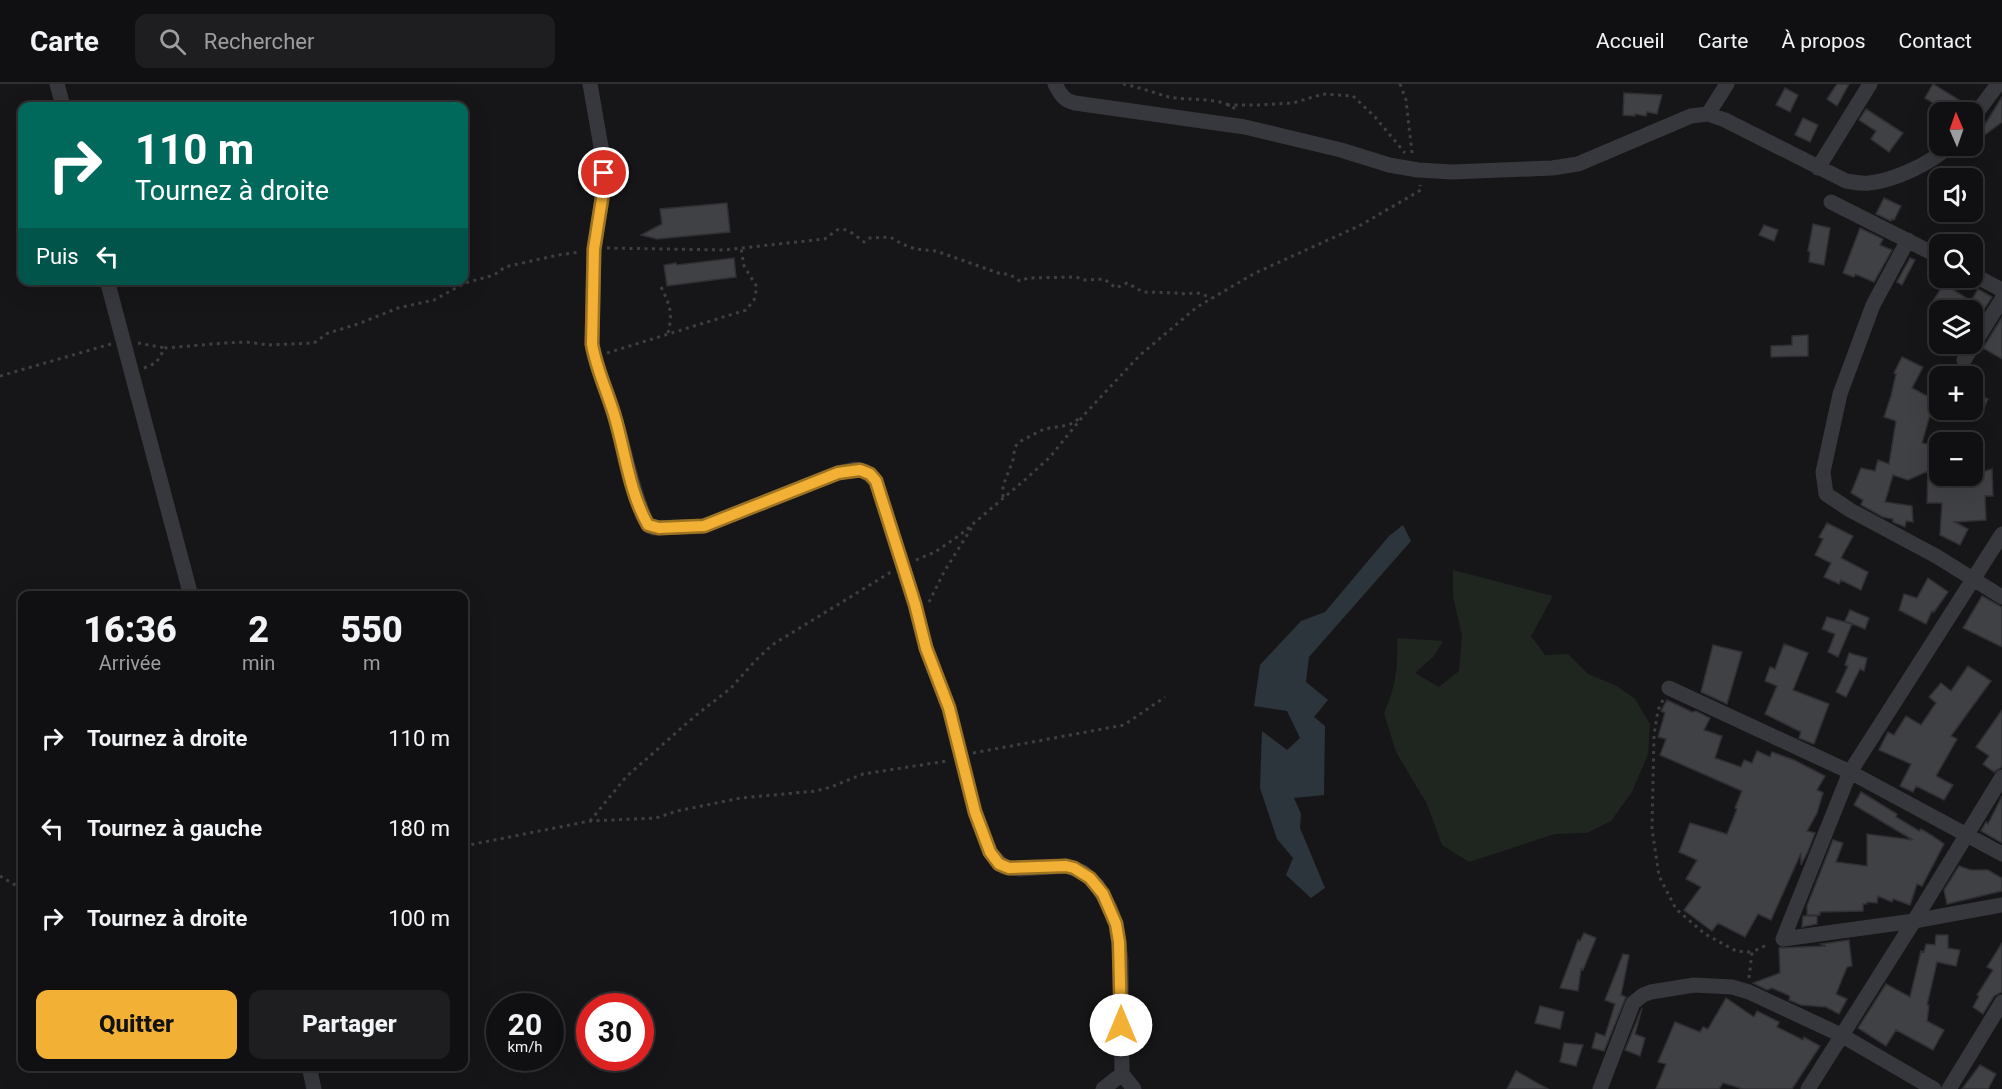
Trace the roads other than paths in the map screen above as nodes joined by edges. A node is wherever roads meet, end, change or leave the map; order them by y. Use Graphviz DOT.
graph roads {
  1 [pos="57,84"];
  2 [pos="590,84"];
  3 [pos="1055,84"];
  4 [pos="1727,84"];
  5 [pos="1870,84"];
  6 [pos="1998,84"];
  7 [pos="62,102"];
  8 [pos="1983,104"];
  9 [pos="1708,114"];
  10 [pos="1935,156"];
  11 [pos="1818,168"];
  12 [pos="1831,202"];
  13 [pos="1908,240"];
  14 [pos="1929,251"];
  15 [pos="1983,280"];
  16 [pos="108,285"];
  17 [pos="2002,290"];
  18 [pos="2002,299"];
  19 [pos="1964,360"];
  20 [pos="2002,534"];
  21 [pos="1973,580"];
  22 [pos="190,591"];
  23 [pos="2002,597"];
  24 [pos="1669,688"];
  25 [pos="1850,772"];
  26 [pos="2002,777"];
  27 [pos="1967,835"];
  28 [pos="2002,854"];
  29 [pos="2002,905"];
  30 [pos="1914,921"];
  31 [pos="2002,1002"];
  32 [pos="1841,1035"];
  33 [pos="310,1071"];
  34 [pos="1122,1074"];
  35 [pos="314,1089"];
  36 [pos="1103,1089"];
  37 [pos="1134,1089"];
  38 [pos="1600,1089"];
  39 [pos="1808,1089"];
  40 [pos="1934,1089"];
  41 [pos="1948,1089"];
  1 -- 7 [label="street"];
  2 -- 34 [label="street"];
  3 -- 9 [label="street"];
  4 -- 9 [label="street"];
  5 -- 11 [label="street"];
  6 -- 8 [label="street"];
  9 -- 11 [label="street"];
  10 -- 11 [label="street"];
  12 -- 13 [label="street"];
  13 -- 14 [label="street"];
  13 -- 21 [label="street"];
  15 -- 17 [label="street"];
  16 -- 22 [label="street"];
  18 -- 19 [label="street"];
  20 -- 21 [label="street"];
  21 -- 23 [label="street"];
  21 -- 25 [label="street"];
  24 -- 25 [label="street"];
  25 -- 27 [label="street"];
  25 -- 30 [label="street"];
  26 -- 27 [label="street"];
  27 -- 28 [label="street"];
  27 -- 30 [label="street"];
  29 -- 30 [label="street"];
  30 -- 32 [label="street"];
  31 -- 41 [label="street"];
  32 -- 38 [label="street"];
  32 -- 39 [label="street"];
  32 -- 40 [label="street"];
  33 -- 35 [label="street"];
  34 -- 36 [label="street"];
  34 -- 37 [label="street"];
}
